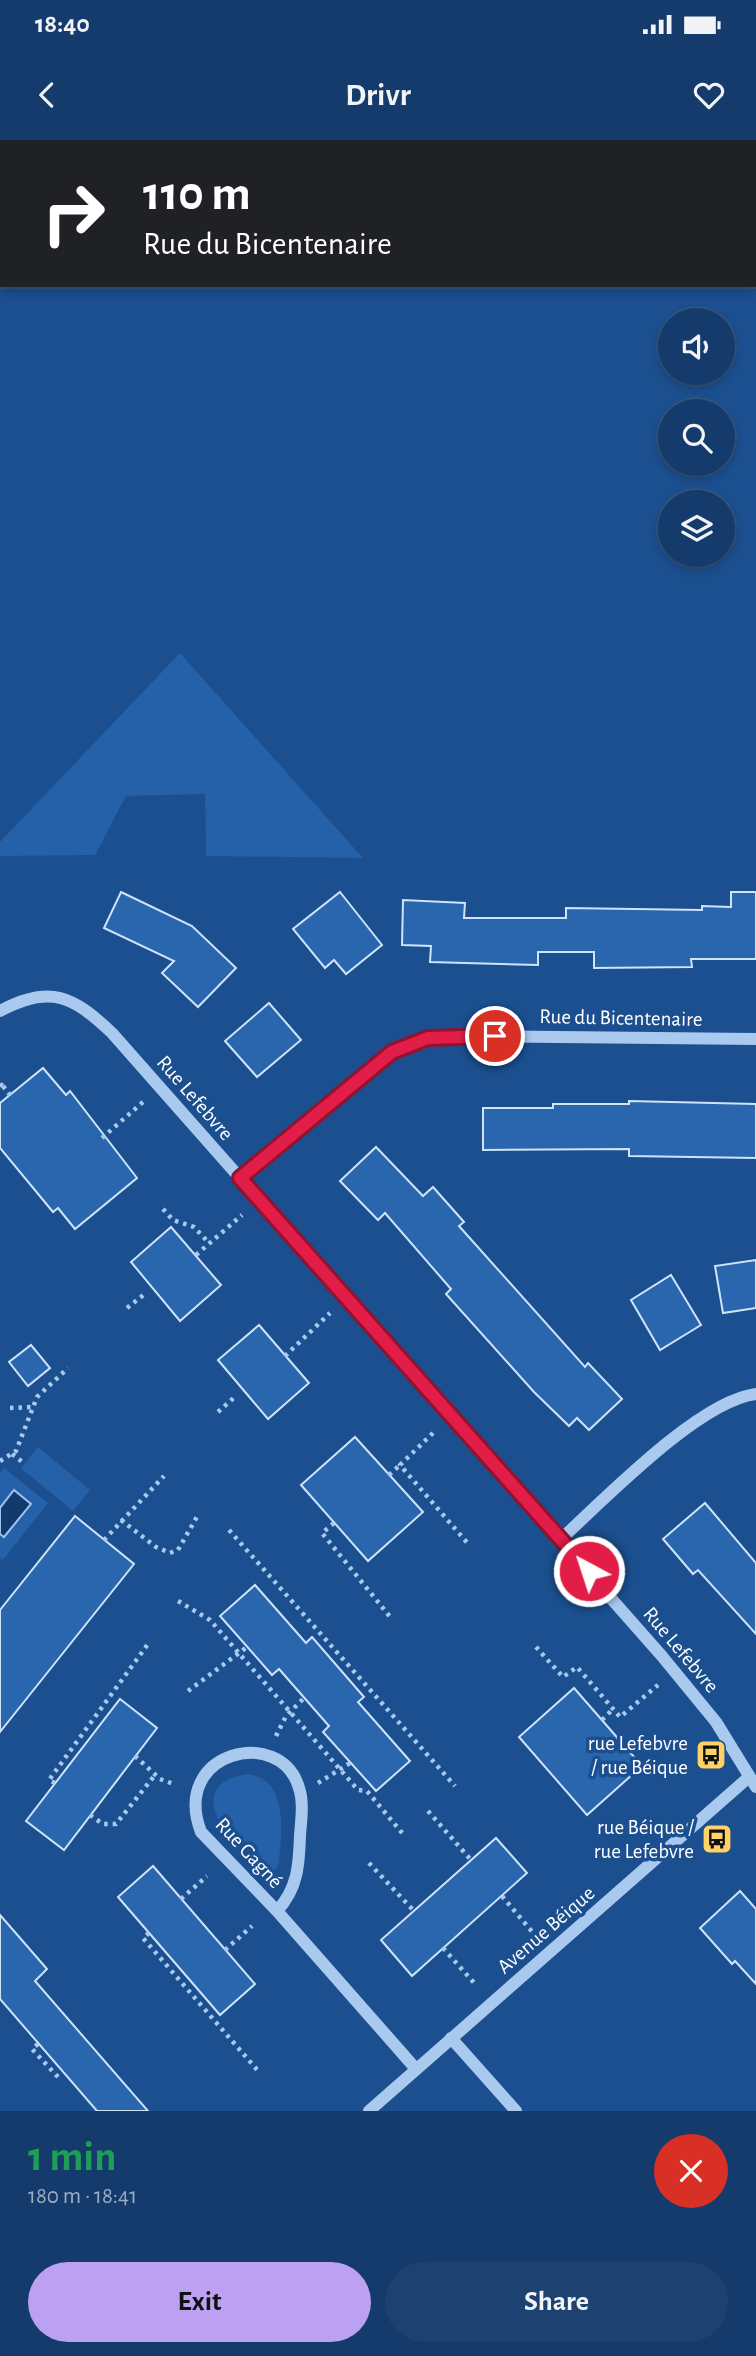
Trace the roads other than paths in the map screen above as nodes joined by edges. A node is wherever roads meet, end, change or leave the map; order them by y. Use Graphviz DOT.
graph roads {
  1 [pos="0,1011"];
  2 [pos="756,1039"];
  3 [pos="240,1178"];
  4 [pos="756,1394"];
  5 [pos="561,1539"];
  6 [pos="752,1782"];
  7 [pos="277,1911"];
  8 [pos="451,2038"];
  9 [pos="416,2069"];
  10 [pos="369,2111"];
  11 [pos="516,2111"];
  1 -- 3 [label="street, Rue Lefebvre"];
  2 -- 3 [label="street, Rue du Bicentenaire"];
  3 -- 5 [label="street, Rue Lefebvre"];
  4 -- 5 [label="street"];
  5 -- 6 [label="street, Rue Lefebvre"];
  6 -- 8 [label="street, Avenue Béique"];
  7 -- 7 [label="street, Rue Gagné"];
  7 -- 9 [label="street, Rue Gagné"];
  8 -- 9 [label="street, Avenue Béique"];
  8 -- 11 [label="street"];
  9 -- 10 [label="street, Avenue Béique"];
}
